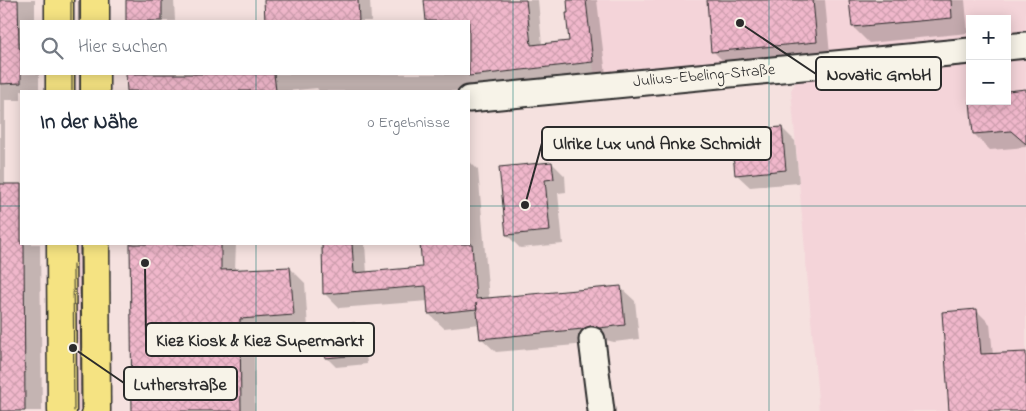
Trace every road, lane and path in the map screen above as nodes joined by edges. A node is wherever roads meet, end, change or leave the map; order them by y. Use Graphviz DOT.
graph roads {
  1 [pos="59,0"];
  2 [pos="95,0"];
  3 [pos="59,20"];
  4 [pos="95,20"];
  5 [pos="1026,45"];
  6 [pos="1011,47"];
  7 [pos="966,51"];
  8 [pos="60,75"];
  9 [pos="95,75"];
  10 [pos="60,90"];
  11 [pos="95,90"];
  12 [pos="470,98"];
  13 [pos="61,245"];
  14 [pos="95,245"];
  15 [pos="592,340"];
  16 [pos="62,411"];
  17 [pos="96,411"];
  18 [pos="601,411"];
  1 -- 3 [label="main road"];
  2 -- 4 [label="main road"];
  5 -- 6 [label="street"];
  7 -- 12 [label="street, Julius-Ebeling-Straße"];
  8 -- 10 [label="main road"];
  9 -- 11 [label="main road"];
  13 -- 16 [label="main road"];
  14 -- 17 [label="main road"];
  15 -- 18 [label="street"];
}
